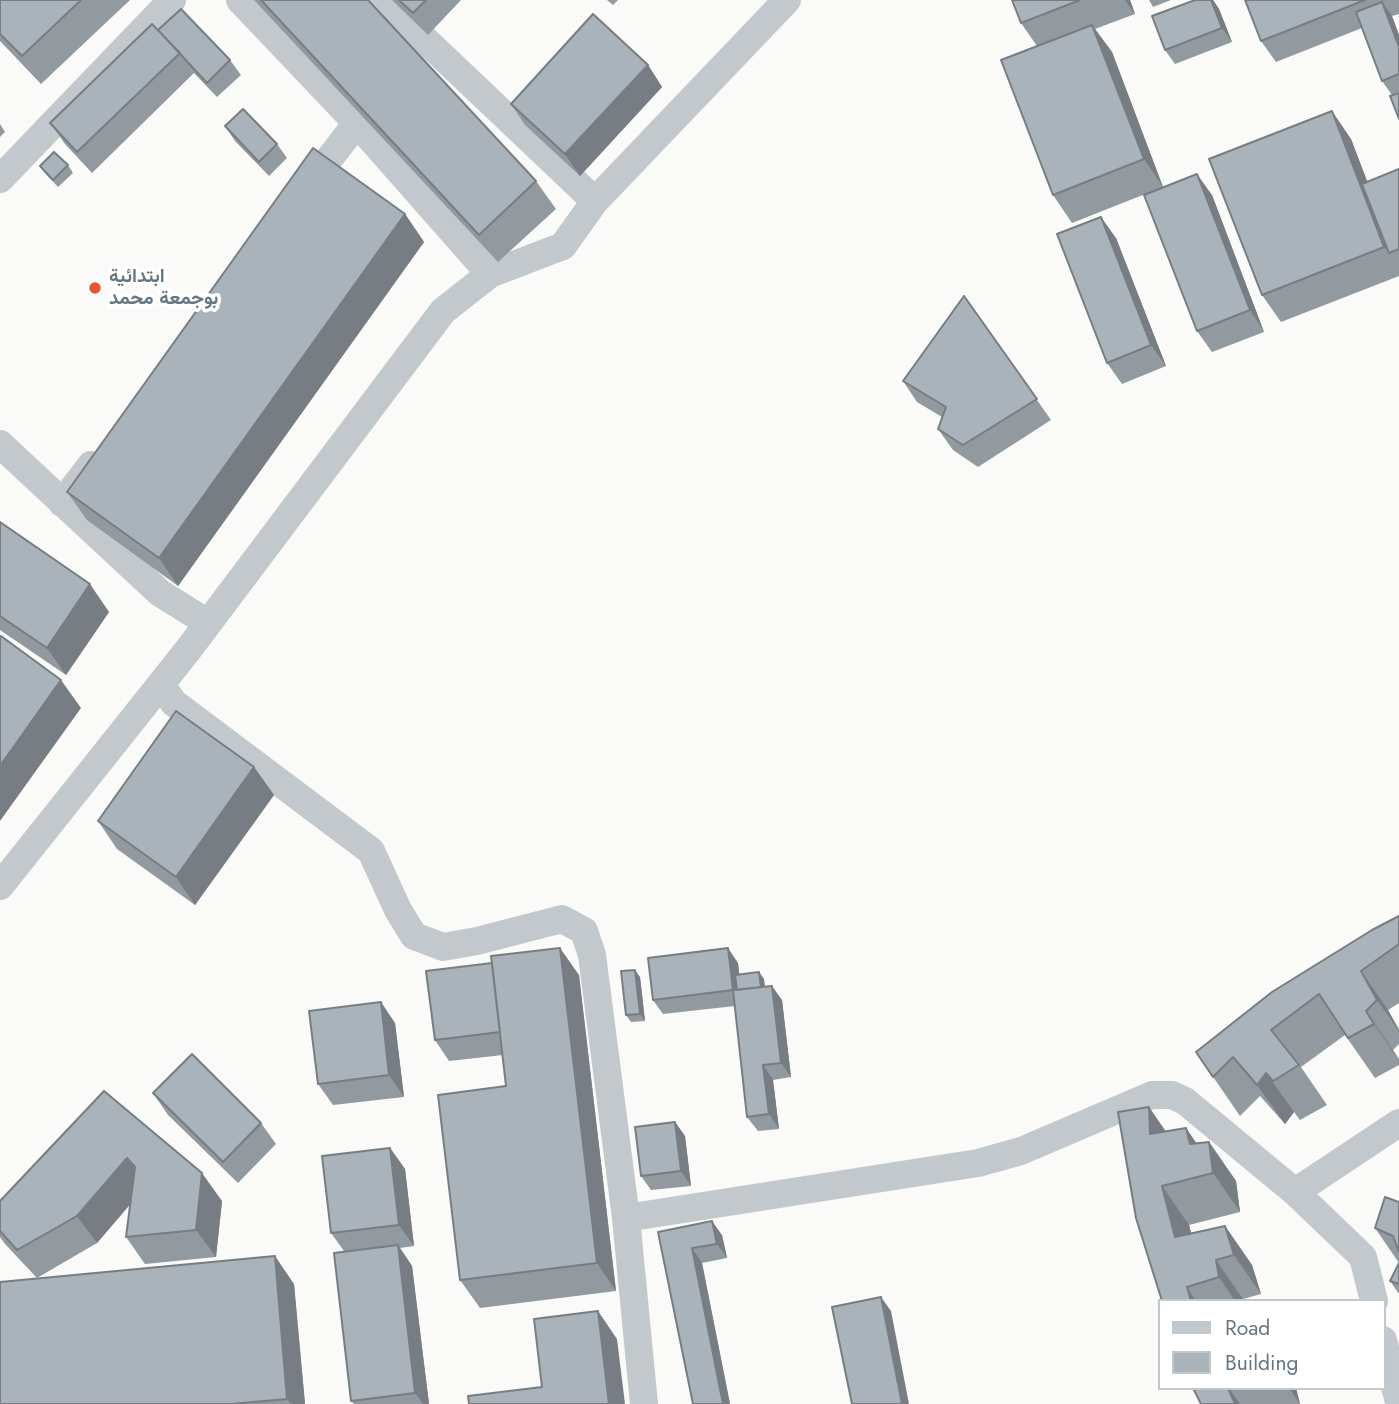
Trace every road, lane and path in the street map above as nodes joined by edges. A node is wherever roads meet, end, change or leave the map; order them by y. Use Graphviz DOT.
graph roads {
  1 [pos="172,0"];
  2 [pos="240,0"];
  3 [pos="383,0"];
  4 [pos="787,0"];
  5 [pos="357,123"];
  6 [pos="0,179"];
  7 [pos="595,201"];
  8 [pos="289,210"];
  9 [pos="490,274"];
  10 [pos="0,444"];
  11 [pos="104,449"];
  12 [pos="62,503"];
  13 [pos="208,623"];
  14 [pos="161,685"];
  15 [pos="0,886"];
  16 [pos="1399,1123"];
  17 [pos="1295,1192"];
  18 [pos="626,1218"];
  19 [pos="1374,1299"];
  20 [pos="1385,1348"];
  21 [pos="1399,1402"];
  22 [pos="644,1404"];
  1 -- 6 [label="street"];
  2 -- 5 [label="street"];
  3 -- 7 [label="street"];
  4 -- 7 [label="street"];
  5 -- 8 [label="street"];
  5 -- 9 [label="street"];
  7 -- 9 [label="street"];
  9 -- 13 [label="street"];
  10 -- 12 [label="street"];
  11 -- 12 [label="street"];
  12 -- 13 [label="street"];
  13 -- 14 [label="street"];
  14 -- 15 [label="street"];
  14 -- 18 [label="street"];
  16 -- 17 [label="street"];
  17 -- 18 [label="street"];
  17 -- 19 [label="street"];
  18 -- 22 [label="street"];
  20 -- 21 [label="street"];
}
